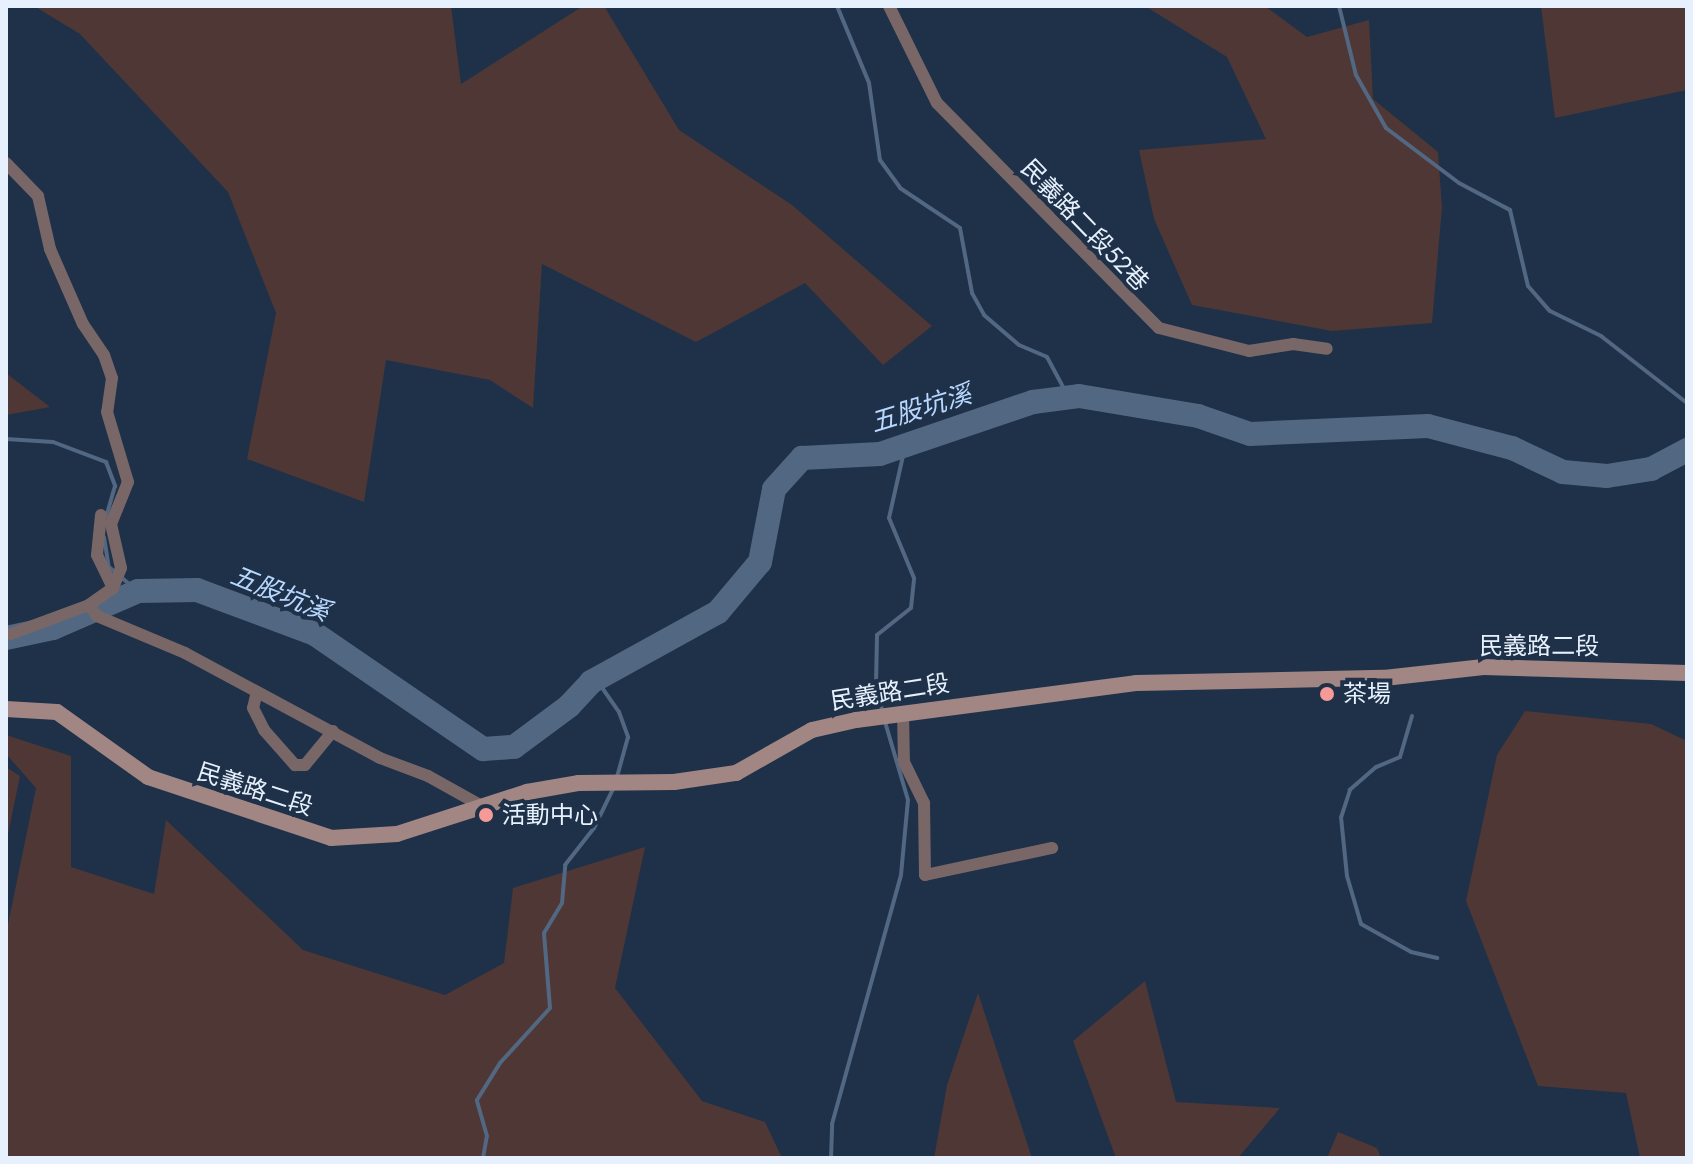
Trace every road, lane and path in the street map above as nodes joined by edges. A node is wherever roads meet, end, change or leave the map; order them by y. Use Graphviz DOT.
graph roads {
  1 [pos="889,6"];
  2 [pos="6,163"];
  3 [pos="1327,349"];
  4 [pos="101,515"];
  5 [pos="113,588"];
  6 [pos="89,605"];
  7 [pos="11,634"];
  8 [pos="1687,673"];
  9 [pos="257,692"];
  10 [pos="6,709"];
  11 [pos="897,713"];
  12 [pos="333,731"];
  13 [pos="480,805"];
  14 [pos="1052,848"];
  1 -- 3 [label="street, 民義路二段52巷"];
  2 -- 5 [label="street"];
  4 -- 5 [label="street"];
  5 -- 6 [label="street"];
  6 -- 7 [label="street"];
  6 -- 9 [label="street"];
  8 -- 11 [label="main road, 民義路二段"];
  9 -- 12 [label="street"];
  9 -- 12 [label="street"];
  10 -- 13 [label="main road, 民義路二段"];
  11 -- 13 [label="main road, 民義路二段"];
  11 -- 14 [label="street"];
  12 -- 13 [label="street"];
}
